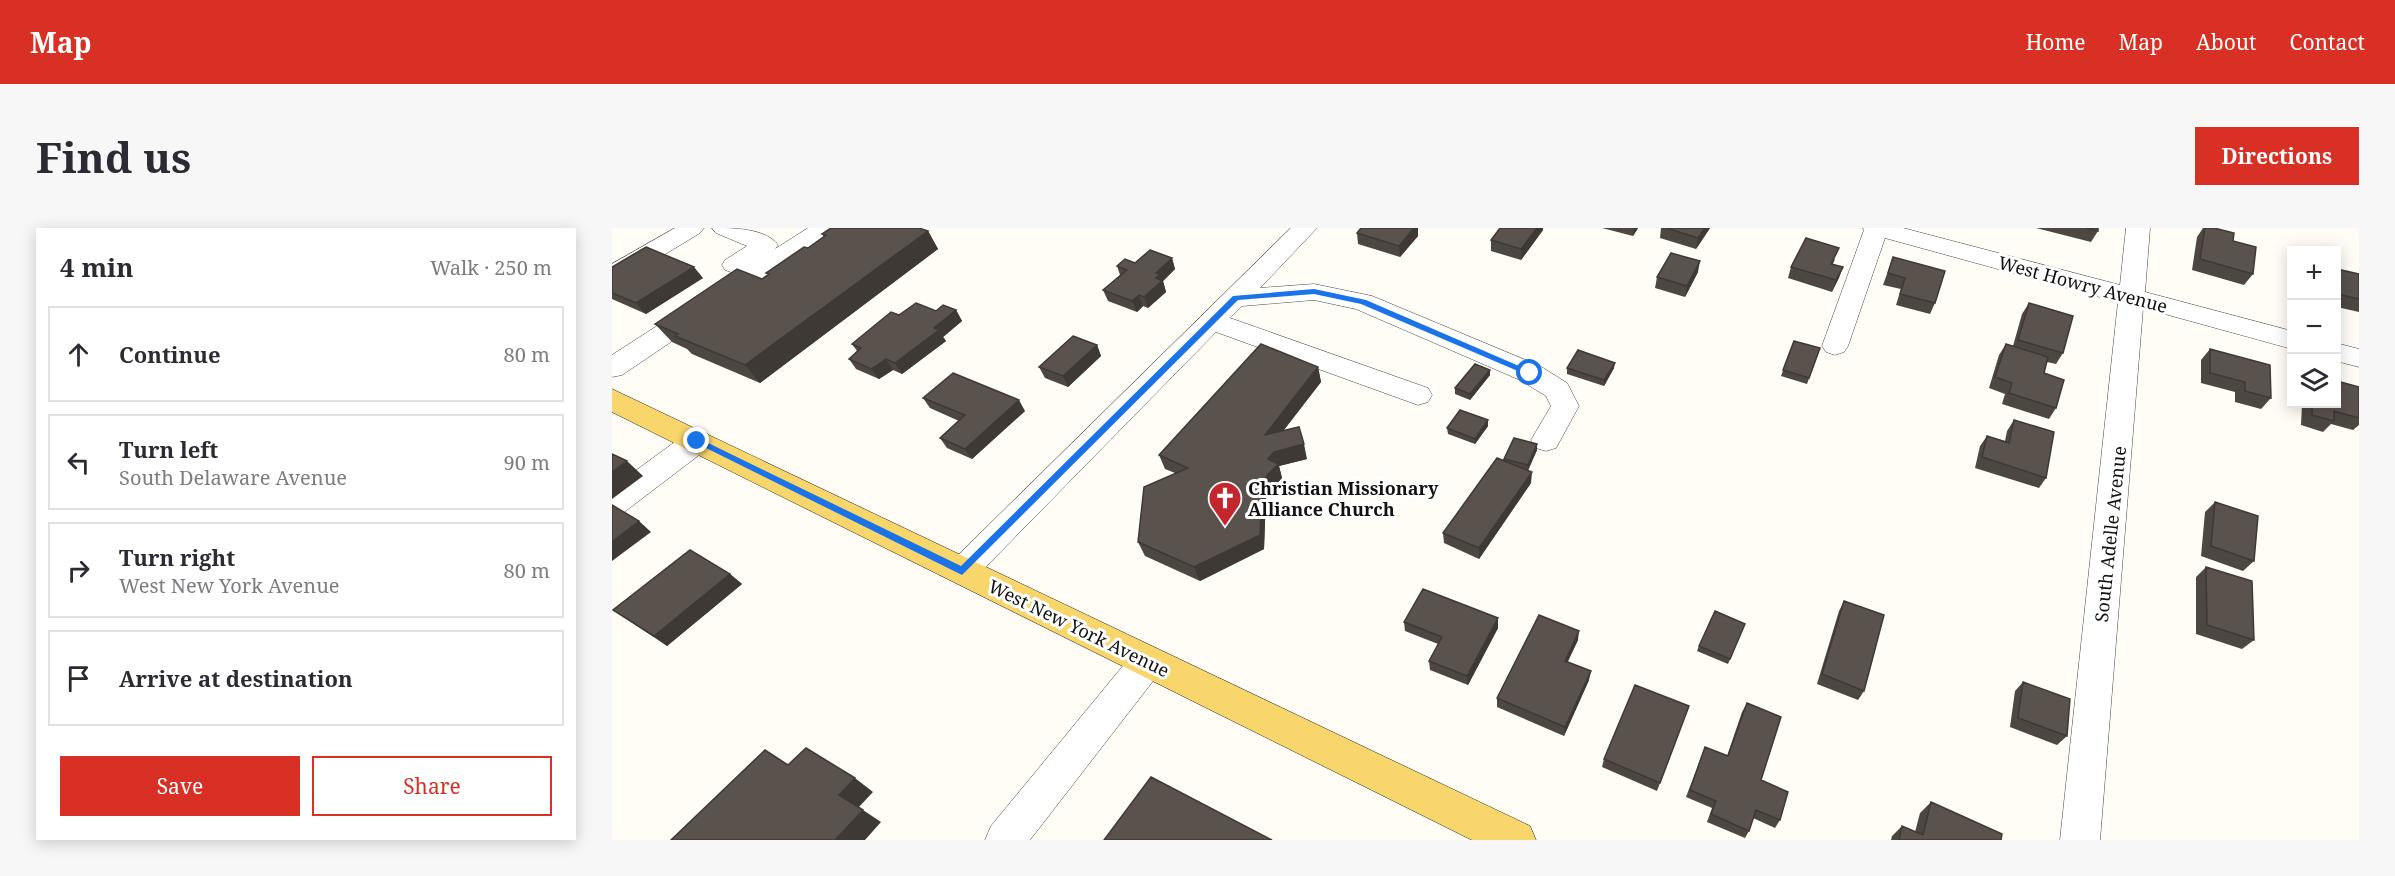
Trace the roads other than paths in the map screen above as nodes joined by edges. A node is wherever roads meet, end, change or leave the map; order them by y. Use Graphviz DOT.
graph roads {
  1 [pos="692,228"];
  2 [pos="724,228"];
  3 [pos="824,228"];
  4 [pos="1305,228"];
  5 [pos="1876,228"];
  6 [pos="2138,228"];
  7 [pos="612,275"];
  8 [pos="2133,297"];
  9 [pos="1236,298"];
  10 [pos="1212,321"];
  11 [pos="2287,339"];
  12 [pos="612,342"];
  13 [pos="1835,346"];
  14 [pos="2341,353"];
  15 [pos="2359,358"];
  16 [pos="612,368"];
  17 [pos="1418,395"];
  18 [pos="612,399"];
  19 [pos="1546,440"];
  20 [pos="697,441"];
  21 [pos="612,505"];
  22 [pos="962,571"];
  23 [pos="1148,661"];
  24 [pos="1005,840"];
  25 [pos="1515,840"];
  26 [pos="2080,840"];
  1 -- 7 [label="street"];
  2 -- 12 [label="street"];
  3 -- 16 [label="street"];
  4 -- 9 [label="street"];
  5 -- 8 [label="street, West Howry Avenue"];
  5 -- 13 [label="street"];
  6 -- 8 [label="street, South Adelle Avenue"];
  8 -- 11 [label="street, West Howry Avenue"];
  8 -- 26 [label="street, South Adelle Avenue"];
  9 -- 10 [label="street"];
  9 -- 19 [label="street"];
  10 -- 17 [label="street"];
  10 -- 22 [label="street"];
  14 -- 15 [label="street"];
  18 -- 20 [label="main road, West New York Avenue"];
  20 -- 21 [label="street"];
  20 -- 22 [label="main road, West New York Avenue"];
  22 -- 23 [label="main road, West New York Avenue"];
  23 -- 24 [label="street"];
  23 -- 25 [label="main road, West New York Avenue"];
}
